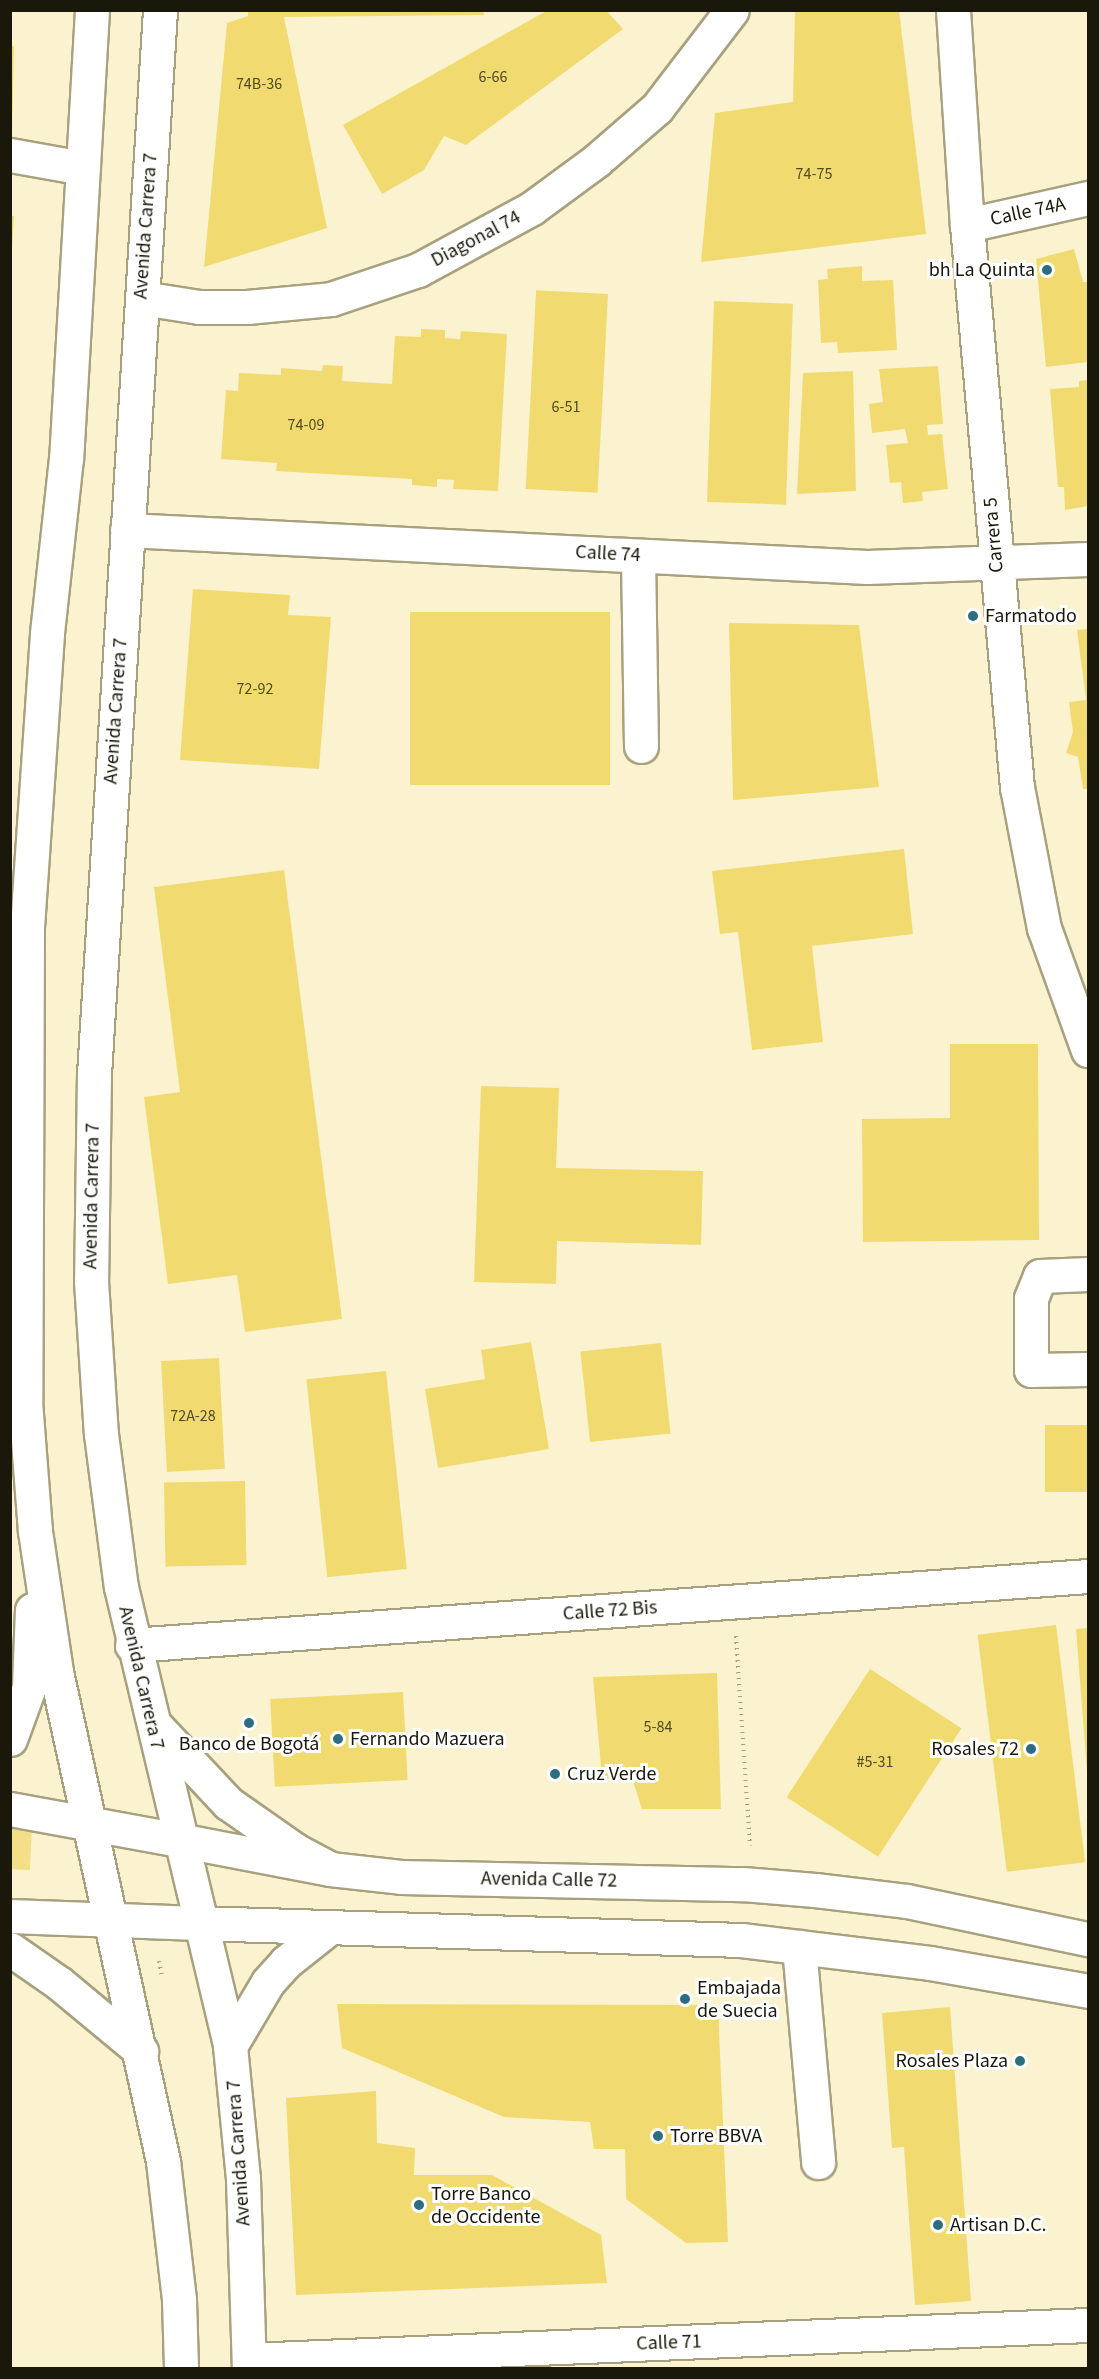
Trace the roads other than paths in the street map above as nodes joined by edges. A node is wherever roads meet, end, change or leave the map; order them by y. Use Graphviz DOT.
graph roads {
  1 [pos="92,10"];
  2 [pos="160,10"];
  3 [pos="732,10"];
  4 [pos="953,10"];
  5 [pos="10,155"];
  6 [pos="83,168"];
  7 [pos="1089,198"];
  8 [pos="967,225"];
  9 [pos="142,298"];
  10 [pos="127,531"];
  11 [pos="638,556"];
  12 [pos="1089,559"];
  13 [pos="996,565"];
  14 [pos="641,746"];
  15 [pos="18,1024"];
  16 [pos="1089,1050"];
  17 [pos="1089,1274"];
  18 [pos="1089,1369"];
  19 [pos="35,1531"];
  20 [pos="1089,1576"];
  21 [pos="132,1645"];
  22 [pos="149,1719"];
  23 [pos="10,1739"];
  24 [pos="10,1809"];
  25 [pos="90,1822"];
  26 [pos="179,1840"];
  27 [pos="330,1869"];
  28 [pos="10,1916"];
  29 [pos="112,1920"];
  30 [pos="198,1923"];
  31 [pos="329,1928"];
  32 [pos="1089,1939"];
  33 [pos="799,1947"];
  34 [pos="10,1949"];
  35 [pos="1089,1991"];
  36 [pos="230,2046"];
  37 [pos="141,2051"];
  38 [pos="818,2162"];
  39 [pos="1089,2325"];
  40 [pos="249,2364"];
  41 [pos="181,2368"];
  1 -- 6 [label="street"];
  2 -- 9 [label="street, Avenida Carrera 7"];
  3 -- 9 [label="street, Diagonal 74"];
  4 -- 8 [label="street, Carrera 5"];
  5 -- 6 [label="street"];
  6 -- 15 [label="street"];
  7 -- 8 [label="street, Calle 74A"];
  8 -- 13 [label="street, Carrera 5"];
  9 -- 10 [label="street, Avenida Carrera 7"];
  10 -- 11 [label="street, Calle 74"];
  10 -- 21 [label="street, Avenida Carrera 7"];
  11 -- 13 [label="street, Calle 74"];
  11 -- 14 [label="street"];
  12 -- 13 [label="street, Calle 74"];
  13 -- 16 [label="street, Carrera 5"];
  15 -- 19 [label="street"];
  17 -- 18 [label="street"];
  19 -- 23 [label="street"];
  19 -- 25 [label="street"];
  20 -- 21 [label="street, Calle 72 Bis"];
  21 -- 22 [label="street, Avenida Carrera 7"];
  22 -- 26 [label="street, Avenida Carrera 7"];
  22 -- 27 [label="street"];
  24 -- 25 [label="street, Avenida Calle 72"];
  25 -- 26 [label="street, Avenida Calle 72"];
  25 -- 29 [label="street"];
  26 -- 27 [label="street, Avenida Calle 72"];
  26 -- 30 [label="street, Avenida Carrera 7"];
  27 -- 32 [label="street, Avenida Calle 72"];
  28 -- 29 [label="street"];
  29 -- 30 [label="street"];
  29 -- 37 [label="street"];
  30 -- 31 [label="street"];
  30 -- 36 [label="street, Avenida Carrera 7"];
  31 -- 33 [label="street"];
  31 -- 36 [label="street"];
  33 -- 35 [label="street"];
  33 -- 38 [label="street"];
  34 -- 37 [label="street"];
  36 -- 40 [label="street, Avenida Carrera 7"];
  37 -- 41 [label="street"];
  39 -- 40 [label="street, Calle 71"];
}
